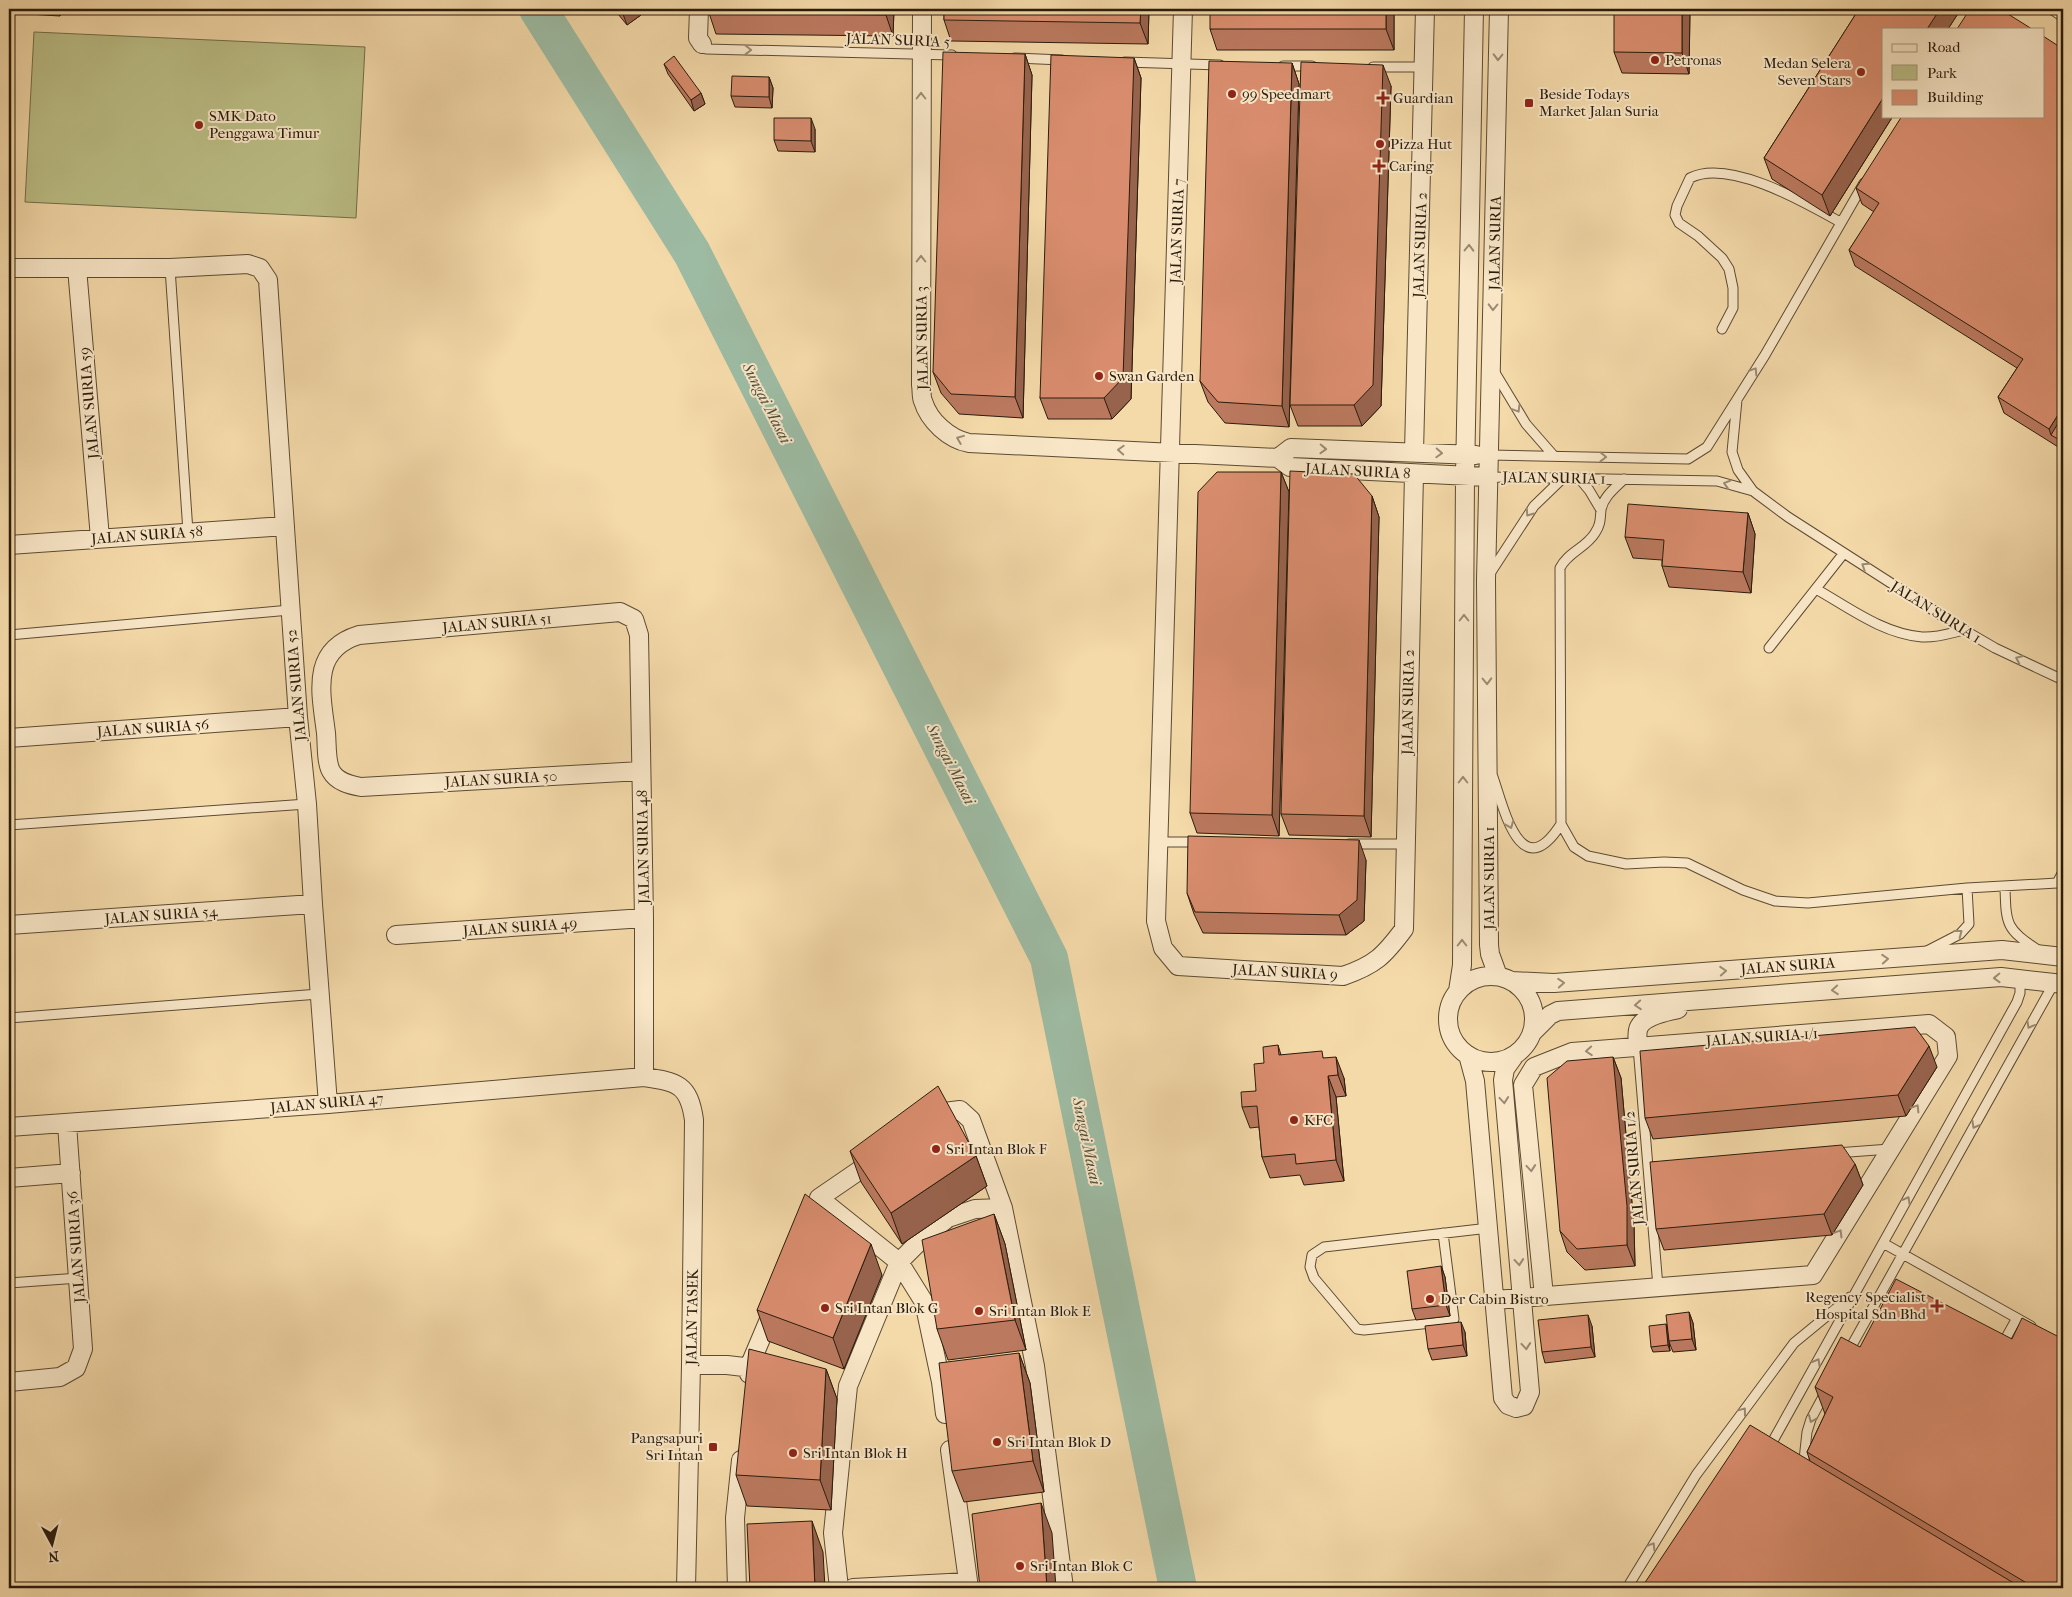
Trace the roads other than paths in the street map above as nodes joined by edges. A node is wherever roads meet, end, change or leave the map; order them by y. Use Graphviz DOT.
graph roads {
  1 [pos="699,9"];
  2 [pos="922,9"];
  3 [pos="1183,9"];
  4 [pos="1425,9"];
  5 [pos="1474,9"];
  6 [pos="1499,9"];
  7 [pos="2051,9"];
  8 [pos="2063,17"];
  9 [pos="702,44"];
  10 [pos="920,54"];
  11 [pos="959,55"];
  12 [pos="1008,57"];
  13 [pos="1075,60"];
  14 [pos="1114,62"];
  15 [pos="1182,65"];
  16 [pos="1230,65"];
  17 [pos="1269,66"];
  18 [pos="1318,66"];
  19 [pos="1367,67"];
  20 [pos="1425,67"];
  21 [pos="1870,173"];
  22 [pos="1840,222"];
  23 [pos="9,268"];
  24 [pos="77,268"];
  25 [pos="170,268"];
  26 [pos="1722,329"];
  27 [pos="1466,366"];
  28 [pos="1492,368"];
  29 [pos="1737,399"];
  30 [pos="1170,452"];
  31 [pos="1414,452"];
  32 [pos="1465,454"];
  33 [pos="1490,455"];
  34 [pos="1554,456"];
  35 [pos="1278,458"];
  36 [pos="1414,474"];
  37 [pos="1465,476"];
  38 [pos="1490,477"];
  39 [pos="1563,478"];
  40 [pos="1579,478"];
  41 [pos="1624,479"];
  42 [pos="1753,491"];
  43 [pos="1601,510"];
  44 [pos="284,526"];
  45 [pos="188,532"];
  46 [pos="100,538"];
  47 [pos="9,541"];
  48 [pos="1844,553"];
  49 [pos="1486,580"];
  50 [pos="1816,589"];
  51 [pos="290,610"];
  52 [pos="634,619"];
  53 [pos="1964,630"];
  54 [pos="9,635"];
  55 [pos="1769,648"];
  56 [pos="320,680"];
  57 [pos="2063,680"];
  58 [pos="295,683"];
  59 [pos="298,717"];
  60 [pos="9,738"];
  61 [pos="1488,762"];
  62 [pos="641,771"];
  63 [pos="307,804"];
  64 [pos="1561,824"];
  65 [pos="9,825"];
  66 [pos="1158,842"];
  67 [pos="1208,842"];
  68 [pos="1336,844"];
  69 [pos="1405,844"];
  70 [pos="2063,872"];
  71 [pos="2060,883"];
  72 [pos="2005,887"];
  73 [pos="1967,888"];
  74 [pos="313,904"];
  75 [pos="644,918"];
  76 [pos="9,926"];
  77 [pos="1404,929"];
  78 [pos="396,935"];
  79 [pos="1916,956"];
  80 [pos="2055,956"];
  81 [pos="1178,966"];
  82 [pos="1505,978"];
  83 [pos="2020,979"];
  84 [pos="2058,983"];
  85 [pos="1458,991"];
  86 [pos="319,994"];
  87 [pos="1704,1000"];
  88 [pos="9,1018"];
  89 [pos="1533,1032"];
  90 [pos="1638,1047"];
  91 [pos="1468,1055"];
  92 [pos="1515,1055"];
  93 [pos="644,1077"];
  94 [pos="328,1104"];
  95 [pos="67,1124"];
  96 [pos="9,1127"];
  97 [pos="913,1133"];
  98 [pos="1890,1149"];
  99 [pos="889,1150"];
  100 [pos="1822,1154"];
  101 [pos="1658,1167"];
  102 [pos="1648,1168"];
  103 [pos="71,1173"];
  104 [pos="9,1178"];
  105 [pos="819,1198"];
  106 [pos="1003,1208"];
  107 [pos="1488,1228"];
  108 [pos="1443,1233"];
  109 [pos="801,1243"];
  110 [pos="1883,1243"];
  111 [pos="1903,1254"];
  112 [pos="899,1262"];
  113 [pos="79,1278"];
  114 [pos="9,1283"];
  115 [pos="1658,1287"];
  116 [pos="1854,1294"];
  117 [pos="779,1296"];
  118 [pos="1544,1296"];
  119 [pos="1522,1298"];
  120 [pos="1495,1300"];
  121 [pos="2017,1318"];
  122 [pos="2040,1330"];
  123 [pos="2002,1352"];
  124 [pos="1845,1358"];
  125 [pos="691,1365"];
  126 [pos="1035,1366"];
  127 [pos="749,1367"];
  128 [pos="1016,1369"];
  129 [pos="779,1373"];
  130 [pos="960,1379"];
  131 [pos="9,1382"];
  132 [pos="828,1382"];
  133 [pos="941,1382"];
  134 [pos="1830,1384"];
  135 [pos="748,1386"];
  136 [pos="848,1386"];
  137 [pos="742,1443"];
  138 [pos="1763,1458"];
  139 [pos="1801,1482"];
  140 [pos="1034,1510"];
  141 [pos="1053,1510"];
  142 [pos="978,1513"];
  143 [pos="959,1514"];
  144 [pos="833,1533"];
  145 [pos="814,1535"];
  146 [pos="755,1542"];
  147 [pos="736,1544"];
  148 [pos="968,1585"];
  149 [pos="686,1588"];
  150 [pos="737,1588"];
  151 [pos="839,1588"];
  152 [pos="853,1588"];
  153 [pos="1064,1588"];
  154 [pos="1629,1588"];
  1 -- 9 [label="street"];
  2 -- 10 [label="street, JALAN SURIA 3"];
  3 -- 15 [label="street, JALAN SURIA 7"];
  4 -- 20 [label="street, JALAN SURIA 2"];
  27 -- 5 [label="street, JALAN SURIA, one-way"];
  6 -- 28 [label="street, JALAN SURIA, one-way"];
  7 -- 8 [label="lane"];
  9 -- 10 [label="lane, JALAN SURIA 5, one-way"];
  10 -- 11 [label="lane, JALAN SURIA 5"];
  30 -- 10 [label="street, JALAN SURIA 3, one-way"];
  12 -- 13 [label="lane"];
  14 -- 15 [label="lane"];
  15 -- 16 [label="lane"];
  15 -- 30 [label="street, JALAN SURIA 7"];
  17 -- 18 [label="lane"];
  19 -- 20 [label="lane"];
  20 -- 31 [label="street, JALAN SURIA 2"];
  21 -- 22 [label="lane"];
  22 -- 26 [label="lane"];
  29 -- 22 [label="lane, one-way"];
  23 -- 24 [label="street"];
  24 -- 25 [label="street"];
  24 -- 46 [label="street, JALAN SURIA 59"];
  25 -- 44 [label="street, JALAN SURIA 52"];
  25 -- 45 [label="lane"];
  27 -- 32 [label="street, JALAN SURIA 1"];
  28 -- 33 [label="street, JALAN SURIA"];
  28 -- 34 [label="lane, one-way"];
  34 -- 29 [label="lane, one-way"];
  29 -- 42 [label="lane"];
  30 -- 35 [label="street, JALAN SURIA 8"];
  30 -- 66 [label="street, JALAN SURIA 7"];
  31 -- 32 [label="street, one-way"];
  35 -- 31 [label="street, one-way"];
  32 -- 33 [label="street"];
  32 -- 37 [label="street, JALAN SURIA 1"];
  33 -- 34 [label="lane"];
  33 -- 38 [label="street, JALAN SURIA"];
  35 -- 36 [label="street, JALAN SURIA 8"];
  36 -- 37 [label="street, JALAN SURIA 8"];
  36 -- 69 [label="street, JALAN SURIA 2"];
  37 -- 38 [label="street, JALAN SURIA 8"];
  85 -- 37 [label="street, JALAN SURIA 1, one-way"];
  38 -- 39 [label="lane, JALAN SURIA 1"];
  38 -- 49 [label="street, JALAN SURIA 1"];
  39 -- 40 [label="lane, JALAN SURIA 1"];
  39 -- 49 [label="lane, one-way"];
  40 -- 41 [label="lane, JALAN SURIA 1"];
  40 -- 43 [label="lane"];
  42 -- 41 [label="lane, JALAN SURIA 1, one-way"];
  41 -- 43 [label="lane"];
  42 -- 48 [label="lane, JALAN SURIA 1"];
  43 -- 64 [label="lane"];
  44 -- 45 [label="street, JALAN SURIA 58"];
  44 -- 51 [label="street, JALAN SURIA 52"];
  45 -- 46 [label="street, JALAN SURIA 58"];
  46 -- 47 [label="street, JALAN SURIA 58"];
  48 -- 50 [label="lane"];
  53 -- 48 [label="lane, JALAN SURIA 1, one-way"];
  49 -- 61 [label="street, JALAN SURIA 1, one-way"];
  50 -- 53 [label="lane"];
  50 -- 55 [label="lane"];
  51 -- 54 [label="lane"];
  51 -- 58 [label="street, JALAN SURIA 52"];
  52 -- 56 [label="street, JALAN SURIA 51"];
  52 -- 62 [label="street, JALAN SURIA 48"];
  57 -- 53 [label="lane, JALAN SURIA 1, one-way"];
  56 -- 58 [label="street"];
  56 -- 62 [label="street, JALAN SURIA 50"];
  58 -- 59 [label="street, JALAN SURIA 52"];
  59 -- 60 [label="street, JALAN SURIA 56"];
  59 -- 63 [label="street, JALAN SURIA 52"];
  61 -- 64 [label="lane, one-way"];
  61 -- 82 [label="street, JALAN SURIA 1"];
  62 -- 75 [label="street, JALAN SURIA 48"];
  63 -- 65 [label="lane"];
  63 -- 74 [label="street, JALAN SURIA 52"];
  64 -- 73 [label="lane"];
  66 -- 67 [label="lane"];
  66 -- 81 [label="street, JALAN SURIA 7"];
  68 -- 69 [label="lane"];
  69 -- 77 [label="street, JALAN SURIA 2"];
  70 -- 71 [label="lane"];
  71 -- 72 [label="lane"];
  72 -- 73 [label="lane"];
  72 -- 80 [label="lane"];
  79 -- 73 [label="lane, one-way"];
  74 -- 76 [label="street, JALAN SURIA 54"];
  74 -- 86 [label="street, JALAN SURIA 52"];
  75 -- 78 [label="street, JALAN SURIA 49"];
  75 -- 93 [label="street, JALAN SURIA 48"];
  77 -- 81 [label="street, JALAN SURIA 9"];
  79 -- 80 [label="street, JALAN SURIA"];
  82 -- 79 [label="street, JALAN SURIA, one-way"];
  82 -- 85 [label="street"];
  82 -- 89 [label="street"];
  83 -- 84 [label="street, JALAN SURIA"];
  83 -- 87 [label="street, JALAN SURIA, one-way"];
  110 -- 83 [label="lane, one-way"];
  84 -- 111 [label="lane, one-way"];
  85 -- 91 [label="street"];
  86 -- 88 [label="lane"];
  86 -- 94 [label="street, JALAN SURIA 52"];
  87 -- 89 [label="street, JALAN SURIA, one-way"];
  87 -- 90 [label="street"];
  89 -- 92 [label="street"];
  98 -- 90 [label="street, JALAN SURIA 1/1, one-way"];
  90 -- 102 [label="lane, JALAN SURIA 1/2"];
  90 -- 118 [label="street, JALAN SURIA 1/1, one-way"];
  91 -- 92 [label="street"];
  91 -- 107 [label="street"];
  92 -- 119 [label="street, one-way"];
  93 -- 94 [label="street, JALAN SURIA 47"];
  93 -- 125 [label="street, JALAN TASEK"];
  94 -- 95 [label="street, JALAN SURIA 47"];
  95 -- 96 [label="street, JALAN SURIA 47"];
  95 -- 103 [label="street, JALAN SURIA 36"];
  97 -- 106 [label="street"];
  98 -- 100 [label="lane"];
  115 -- 98 [label="street, JALAN SURIA 1/1, one-way"];
  99 -- 105 [label="street"];
  101 -- 102 [label="lane"];
  102 -- 115 [label="lane, JALAN SURIA 1/2"];
  103 -- 104 [label="street"];
  103 -- 113 [label="street, JALAN SURIA 36"];
  105 -- 109 [label="street"];
  105 -- 112 [label="street"];
  106 -- 112 [label="street"];
  106 -- 126 [label="street"];
  107 -- 108 [label="lane"];
  107 -- 120 [label="street"];
  108 -- 108 [label="lane"];
  110 -- 111 [label="lane"];
  110 -- 116 [label="lane"];
  111 -- 121 [label="lane"];
  111 -- 124 [label="lane"];
  112 -- 133 [label="street"];
  112 -- 136 [label="street"];
  113 -- 114 [label="lane"];
  113 -- 131 [label="street, JALAN SURIA 36"];
  115 -- 118 [label="street"];
  138 -- 116 [label="lane, one-way"];
  154 -- 116 [label="lane, one-way"];
  117 -- 127 [label="street"];
  118 -- 119 [label="street"];
  119 -- 120 [label="street"];
  119 -- 120 [label="street, one-way"];
  121 -- 122 [label="lane"];
  121 -- 123 [label="lane"];
  125 -- 127 [label="street"];
  125 -- 149 [label="street, JALAN TASEK"];
  126 -- 128 [label="street"];
  126 -- 141 [label="street"];
  127 -- 129 [label="street"];
  127 -- 135 [label="street"];
  130 -- 133 [label="street"];
  132 -- 136 [label="street"];
  133 -- 143 [label="street"];
  134 -- 139 [label="lane, one-way"];
  136 -- 144 [label="street"];
  137 -- 147 [label="street"];
  140 -- 141 [label="street"];
  141 -- 153 [label="street"];
  142 -- 143 [label="street"];
  143 -- 148 [label="street"];
  144 -- 145 [label="street"];
  144 -- 151 [label="street"];
  146 -- 147 [label="street"];
  147 -- 150 [label="street"];
  148 -- 152 [label="street"];
}
